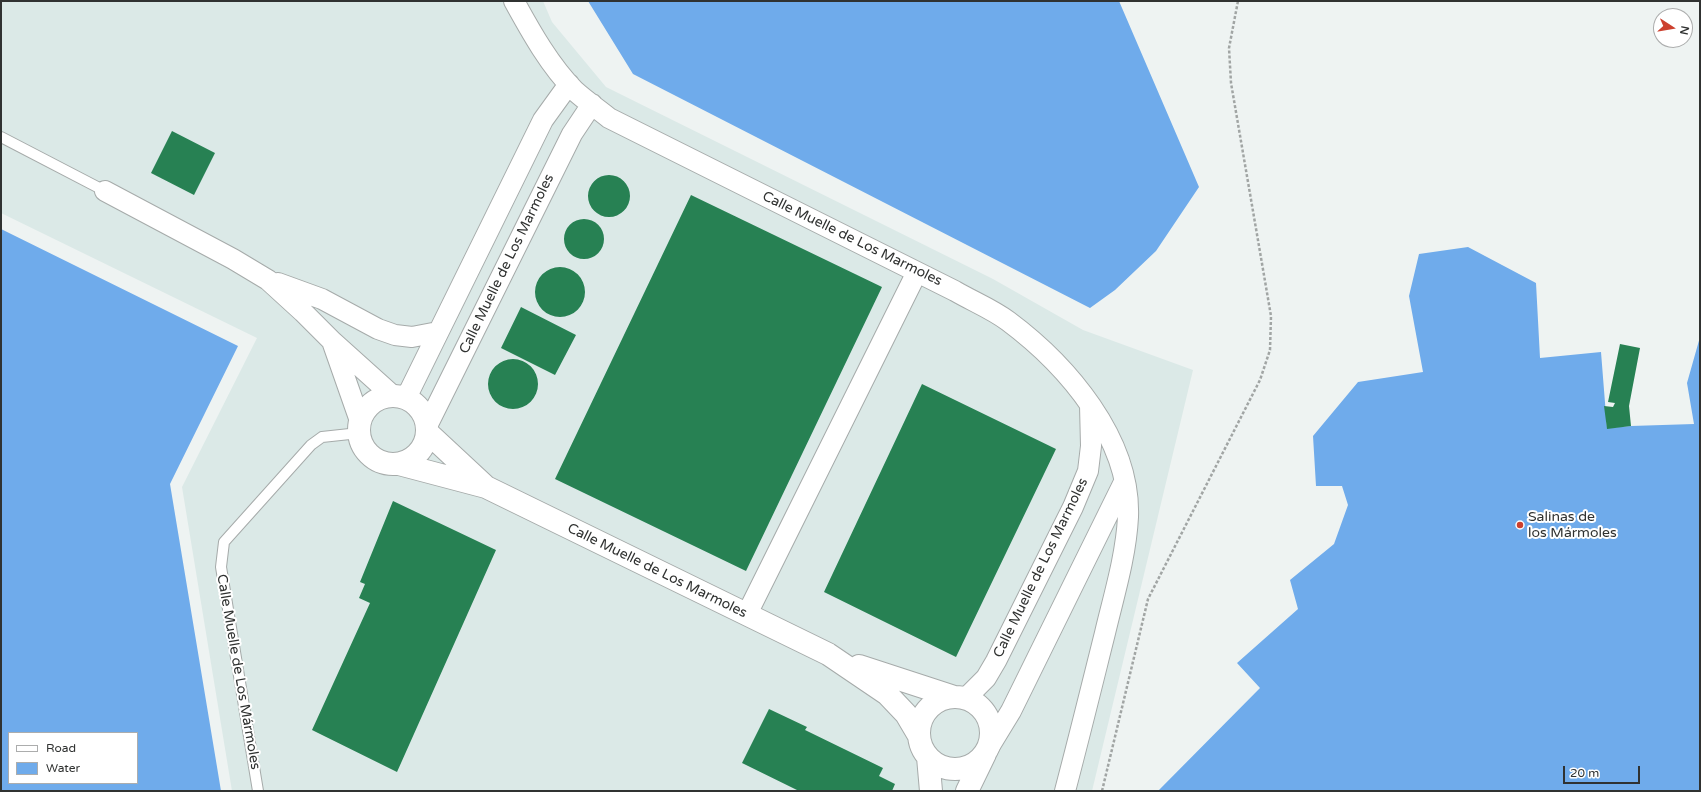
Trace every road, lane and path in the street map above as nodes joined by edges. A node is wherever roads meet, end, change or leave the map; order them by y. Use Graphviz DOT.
graph roads {
  1 [pos="514,1"];
  2 [pos="1238,1"];
  3 [pos="569,84"];
  4 [pos="592,104"];
  5 [pos="1,137"];
  6 [pos="105,191"];
  7 [pos="917,272"];
  8 [pos="268,280"];
  9 [pos="438,332"];
  10 [pos="332,342"];
  11 [pos="398,397"];
  12 [pos="1090,403"];
  13 [pos="359,427"];
  14 [pos="427,429"];
  15 [pos="399,464"];
  16 [pos="1125,482"];
  17 [pos="486,487"];
  18 [pos="747,614"];
  19 [pos="828,654"];
  20 [pos="960,698"];
  21 [pos="919,736"];
  22 [pos="986,752"];
  23 [pos="928,757"];
  24 [pos="258,791"];
  25 [pos="931,791"];
  26 [pos="967,791"];
  27 [pos="1066,791"];
  28 [pos="1102,791"];
  1 -- 3 [label="street, Calle Muelle de Los Marmoles"];
  2 -- 28 [label="path"];
  3 -- 4 [label="street, Calle Muelle de Los Marmoles"];
  3 -- 9 [label="street"];
  4 -- 7 [label="street, Calle Muelle de Los Marmoles"];
  4 -- 14 [label="street, Calle Muelle de Los Marmoles"];
  5 -- 6 [label="lane"];
  6 -- 8 [label="street"];
  7 -- 12 [label="street, Calle Muelle de Los Marmoles"];
  7 -- 18 [label="street"];
  8 -- 9 [label="street"];
  8 -- 10 [label="street"];
  9 -- 11 [label="street"];
  10 -- 11 [label="street"];
  10 -- 13 [label="street"];
  11 -- 13 [label="street"];
  11 -- 14 [label="street"];
  12 -- 16 [label="street, Calle Muelle de Los Marmoles"];
  12 -- 20 [label="street, Calle Muelle de Los Marmoles"];
  13 -- 15 [label="street"];
  13 -- 24 [label="lane, Calle Muelle de Los Mármoles"];
  14 -- 15 [label="street"];
  14 -- 17 [label="street, Calle Muelle de Los Marmoles"];
  15 -- 17 [label="street, Calle Muelle de Los Marmoles"];
  16 -- 22 [label="street"];
  16 -- 27 [label="street, Calle Muelle de Los Marmoles"];
  17 -- 18 [label="street, Calle Muelle de Los Marmoles"];
  18 -- 19 [label="street, Calle Muelle de Los Marmoles"];
  19 -- 20 [label="street"];
  19 -- 21 [label="street"];
  20 -- 21 [label="street"];
  20 -- 22 [label="street"];
  21 -- 23 [label="street"];
  22 -- 23 [label="street"];
  22 -- 26 [label="street"];
  23 -- 25 [label="street"];
}
